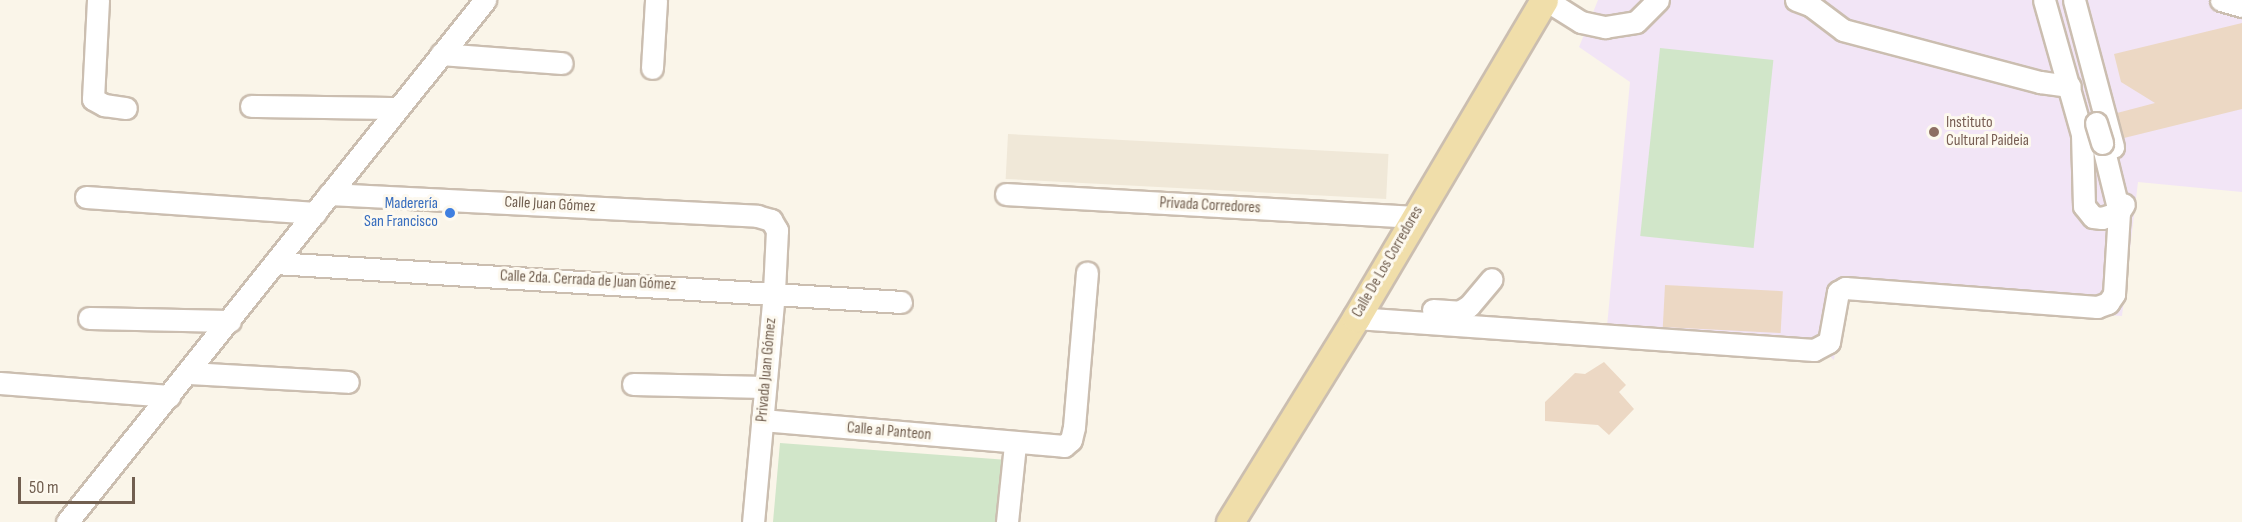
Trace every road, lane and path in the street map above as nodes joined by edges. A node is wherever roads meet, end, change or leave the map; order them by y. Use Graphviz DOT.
graph roads {
  1 [pos="98,0"];
  2 [pos="484,0"];
  3 [pos="656,0"];
  4 [pos="1545,0"];
  5 [pos="1658,0"];
  6 [pos="1796,0"];
  7 [pos="2044,0"];
  8 [pos="2062,0"];
  9 [pos="2074,0"];
  10 [pos="2221,0"];
  11 [pos="2242,6"];
  12 [pos="441,54"];
  13 [pos="562,63"];
  14 [pos="652,68"];
  15 [pos="2070,86"];
  16 [pos="251,106"];
  17 [pos="126,108"];
  18 [pos="397,108"];
  19 [pos="2097,133"];
  20 [pos="329,194"];
  21 [pos="1006,194"];
  22 [pos="86,197"];
  23 [pos="2119,212"];
  24 [pos="315,213"];
  25 [pos="1414,217"];
  26 [pos="771,220"];
  27 [pos="275,263"];
  28 [pos="1087,273"];
  29 [pos="1492,279"];
  30 [pos="774,292"];
  31 [pos="901,302"];
  32 [pos="1360,312"];
  33 [pos="89,318"];
  34 [pos="230,321"];
  35 [pos="189,373"];
  36 [pos="348,382"];
  37 [pos="0,383"];
  38 [pos="633,384"];
  39 [pos="765,387"];
  40 [pos="170,396"];
  41 [pos="762,420"];
  42 [pos="1016,444"];
  43 [pos="67,522"];
  44 [pos="753,522"];
  45 [pos="1007,522"];
  46 [pos="1230,522"];
  1 -- 17 [label="street"];
  2 -- 12 [label="street"];
  3 -- 14 [label="street"];
  4 -- 5 [label="street"];
  4 -- 25 [label="main road, Calle De Los Corredores"];
  6 -- 15 [label="street"];
  7 -- 15 [label="street"];
  8 -- 19 [label="street"];
  9 -- 19 [label="street"];
  10 -- 11 [label="street"];
  12 -- 13 [label="street"];
  12 -- 18 [label="street"];
  15 -- 19 [label="street"];
  16 -- 18 [label="street"];
  18 -- 20 [label="street"];
  19 -- 23 [label="street"];
  19 -- 23 [label="street"];
  20 -- 24 [label="street"];
  20 -- 26 [label="street, Calle Juan Gómez"];
  21 -- 25 [label="street, Privada Corredores"];
  22 -- 24 [label="street"];
  23 -- 32 [label="street"];
  24 -- 27 [label="street"];
  25 -- 32 [label="main road, Calle De Los Corredores"];
  26 -- 30 [label="street, Privada Juan Gómez"];
  27 -- 30 [label="street, Calle 2da. Cerrada de Juan Gómez"];
  27 -- 34 [label="street"];
  28 -- 42 [label="street, Calle al Panteon"];
  29 -- 32 [label="street"];
  30 -- 31 [label="street, Calle 2da. Cerrada de Juan Gómez"];
  30 -- 39 [label="street, Privada Juan Gómez"];
  32 -- 46 [label="main road, Calle De Los Corredores"];
  33 -- 34 [label="street"];
  34 -- 35 [label="street"];
  35 -- 36 [label="street"];
  35 -- 40 [label="street"];
  37 -- 40 [label="street"];
  38 -- 39 [label="street"];
  39 -- 41 [label="street, Privada Juan Gómez"];
  40 -- 43 [label="street"];
  41 -- 42 [label="street, Calle al Panteon"];
  41 -- 44 [label="street, Privada Juan Gómez"];
  42 -- 45 [label="street"];
}
